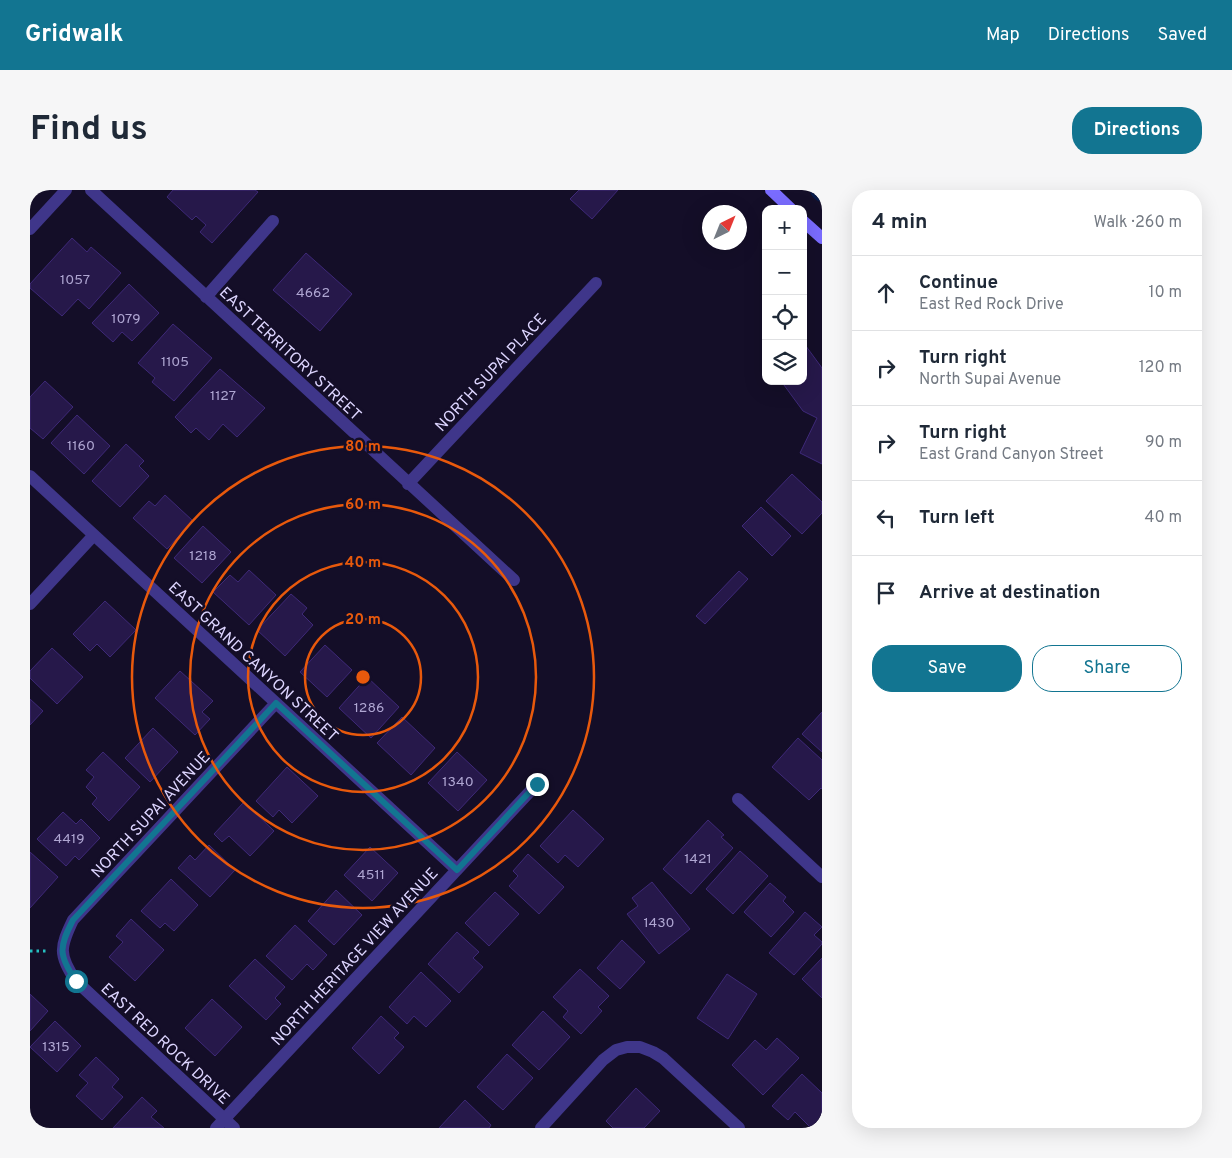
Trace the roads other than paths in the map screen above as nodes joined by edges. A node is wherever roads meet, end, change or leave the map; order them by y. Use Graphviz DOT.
graph roads {
  1 [pos="66,190"];
  2 [pos="91,190"];
  3 [pos="771,190"];
  4 [pos="787,205"];
  5 [pos="274,221"];
  6 [pos="807,225"];
  7 [pos="30,229"];
  8 [pos="822,238"];
  9 [pos="596,282"];
  10 [pos="206,297"];
  11 [pos="30,476"];
  12 [pos="408,484"];
  13 [pos="94,535"];
  14 [pos="514,580"];
  15 [pos="30,604"];
  16 [pos="276,703"];
  17 [pos="537,784"];
  18 [pos="738,799"];
  19 [pos="819,869"];
  20 [pos="457,870"];
  21 [pos="62,954"];
  22 [pos="220,1124"];
  23 [pos="234,1128"];
  24 [pos="542,1128"];
  25 [pos="739,1128"];
  1 -- 7 [label="street"];
  2 -- 10 [label="street, EAST TERRITORY STREET"];
  3 -- 4 [label="main road"];
  5 -- 10 [label="street"];
  6 -- 8 [label="main road"];
  9 -- 12 [label="street, NORTH SUPAI PLACE"];
  10 -- 12 [label="street, EAST TERRITORY STREET"];
  11 -- 13 [label="street, EAST GRAND CANYON STREET"];
  12 -- 14 [label="street, EAST TERRITORY STREET"];
  13 -- 15 [label="street"];
  13 -- 16 [label="street, EAST GRAND CANYON STREET"];
  16 -- 20 [label="street, EAST GRAND CANYON STREET"];
  16 -- 21 [label="street, NORTH SUPAI AVENUE"];
  17 -- 20 [label="street, NORTH HERITAGE VIEW AVENUE"];
  18 -- 19 [label="street"];
  20 -- 22 [label="street, NORTH HERITAGE VIEW AVENUE"];
  21 -- 22 [label="street, EAST RED ROCK DRIVE"];
  22 -- 23 [label="street, EAST RED ROCK DRIVE"];
  24 -- 25 [label="street"];
}
